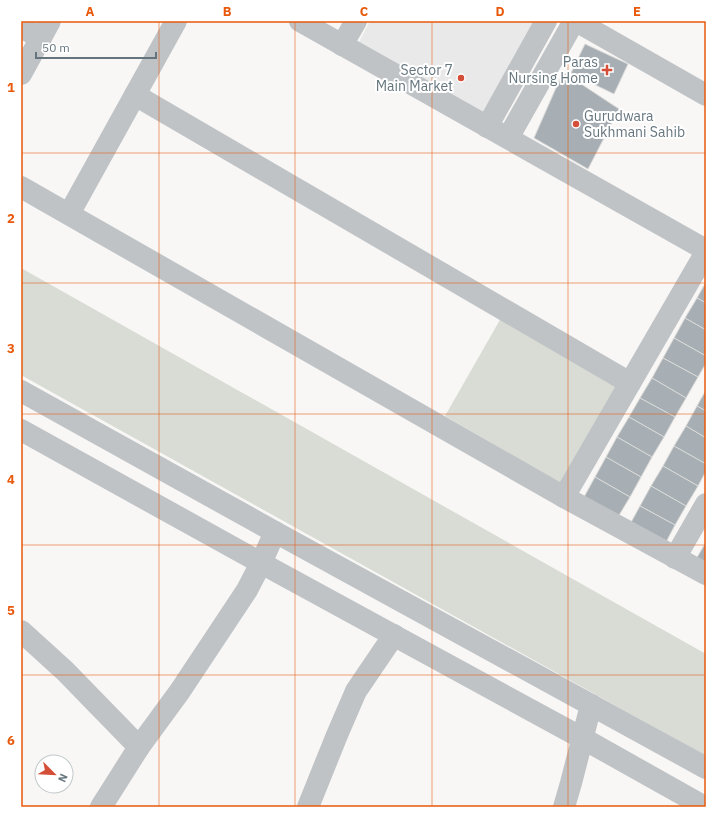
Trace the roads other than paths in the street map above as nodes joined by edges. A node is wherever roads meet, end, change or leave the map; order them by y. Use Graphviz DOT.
graph roads {
  1 [pos="176,21"];
  2 [pos="300,21"];
  3 [pos="356,21"];
  4 [pos="546,21"];
  5 [pos="575,21"];
  6 [pos="21,27"];
  7 [pos="45,29"];
  8 [pos="342,45"];
  9 [pos="21,74"];
  10 [pos="135,95"];
  11 [pos="706,95"];
  12 [pos="487,127"];
  13 [pos="508,138"];
  14 [pos="21,187"];
  15 [pos="69,214"];
  16 [pos="706,251"];
  17 [pos="630,383"];
  18 [pos="21,391"];
  19 [pos="21,430"];
  20 [pos="564,497"];
  21 [pos="706,504"];
  22 [pos="275,532"];
  23 [pos="675,558"];
  24 [pos="261,563"];
  25 [pos="706,574"];
  26 [pos="21,631"];
  27 [pos="394,635"];
  28 [pos="591,705"];
  29 [pos="582,738"];
  30 [pos="139,747"];
  31 [pos="706,768"];
  32 [pos="100,807"];
  33 [pos="308,807"];
  34 [pos="564,807"];
  35 [pos="705,807"];
  1 -- 10 [label="street"];
  2 -- 8 [label="street"];
  3 -- 8 [label="street"];
  4 -- 12 [label="street"];
  5 -- 11 [label="street"];
  5 -- 13 [label="street"];
  6 -- 7 [label="street"];
  7 -- 9 [label="street"];
  8 -- 12 [label="street"];
  10 -- 15 [label="street"];
  10 -- 17 [label="street"];
  12 -- 13 [label="street"];
  13 -- 16 [label="street"];
  14 -- 15 [label="street"];
  15 -- 20 [label="street"];
  16 -- 17 [label="street"];
  17 -- 20 [label="street"];
  18 -- 22 [label="street"];
  19 -- 24 [label="street"];
  20 -- 23 [label="street"];
  21 -- 23 [label="street"];
  22 -- 24 [label="street"];
  22 -- 28 [label="street"];
  23 -- 25 [label="street"];
  24 -- 27 [label="street"];
  24 -- 30 [label="street"];
  26 -- 30 [label="street"];
  27 -- 29 [label="street"];
  27 -- 33 [label="street"];
  28 -- 29 [label="street"];
  28 -- 31 [label="street"];
  29 -- 34 [label="street"];
  29 -- 35 [label="street"];
  30 -- 32 [label="street"];
}
